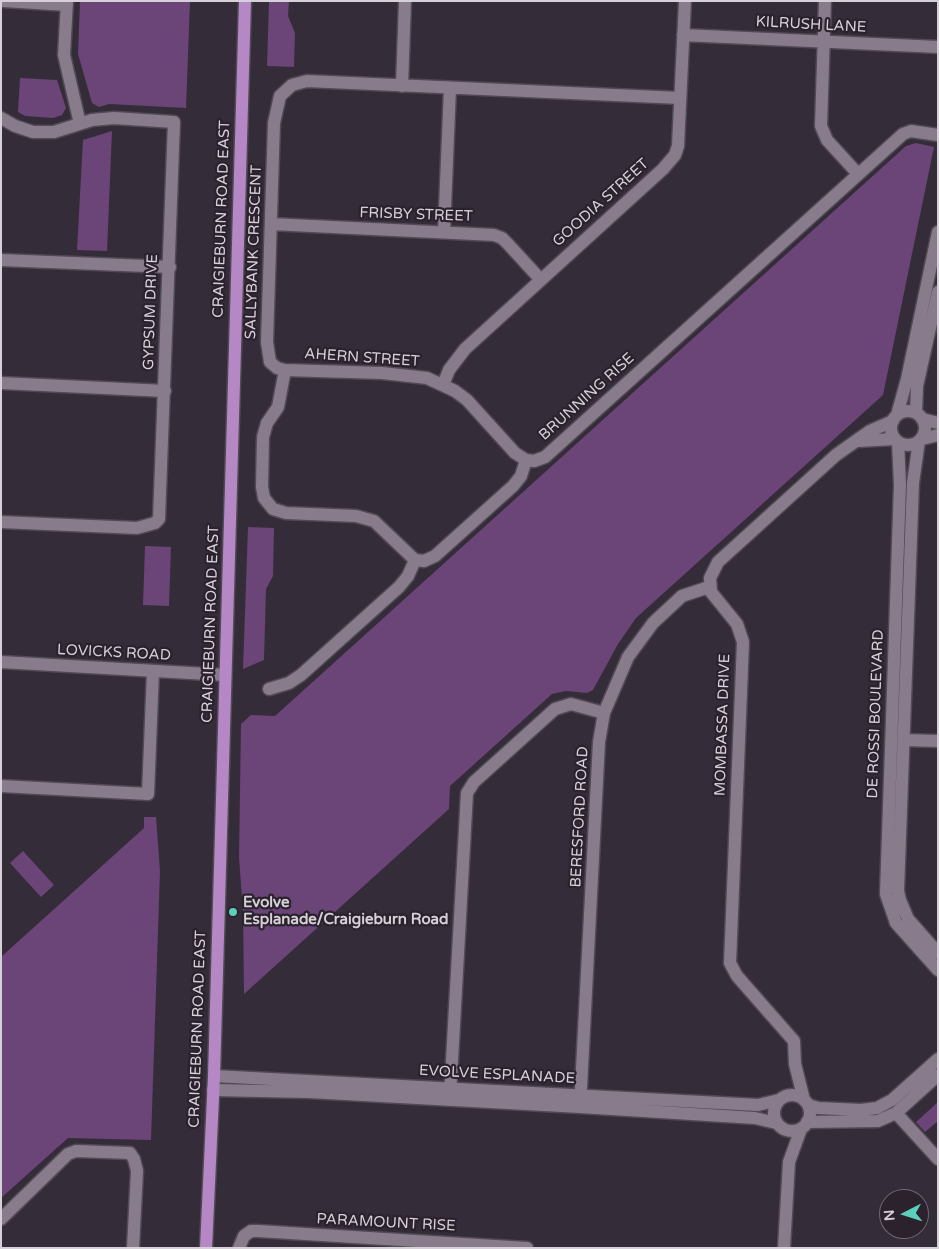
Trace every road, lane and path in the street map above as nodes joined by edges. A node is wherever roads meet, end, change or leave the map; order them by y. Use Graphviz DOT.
graph roads {
  1 [pos="4,1"];
  2 [pos="245,1"];
  3 [pos="405,1"];
  4 [pos="685,1"];
  5 [pos="825,1"];
  6 [pos="67,3"];
  7 [pos="683,35"];
  8 [pos="824,41"];
  9 [pos="938,47"];
  10 [pos="402,86"];
  11 [pos="450,88"];
  12 [pos="680,98"];
  13 [pos="1,118"];
  14 [pos="80,124"];
  15 [pos="938,135"];
  16 [pos="858,174"];
  17 [pos="271,224"];
  18 [pos="444,232"];
  19 [pos="938,232"];
  20 [pos="1,260"];
  21 [pos="170,267"];
  22 [pos="541,280"];
  23 [pos="938,292"];
  24 [pos="285,370"];
  25 [pos="1,383"];
  26 [pos="443,385"];
  27 [pos="166,390"];
  28 [pos="919,416"];
  29 [pos="895,418"];
  30 [pos="938,423"];
  31 [pos="938,435"];
  32 [pos="896,440"];
  33 [pos="921,440"];
  34 [pos="857,441"];
  35 [pos="526,460"];
  36 [pos="1,522"];
  37 [pos="416,560"];
  38 [pos="710,587"];
  39 [pos="1,662"];
  40 [pos="152,671"];
  41 [pos="225,675"];
  42 [pos="269,690"];
  43 [pos="604,713"];
  44 [pos="904,740"];
  45 [pos="938,741"];
  46 [pos="1,786"];
  47 [pos="938,953"];
  48 [pos="938,970"];
  49 [pos="938,1059"];
  50 [pos="795,1064"];
  51 [pos="938,1075"];
  52 [pos="214,1076"];
  53 [pos="213,1090"];
  54 [pos="450,1094"];
  55 [pos="781,1099"];
  56 [pos="580,1101"];
  57 [pos="806,1103"];
  58 [pos="896,1113"];
  59 [pos="778,1125"];
  60 [pos="804,1126"];
  61 [pos="938,1159"];
  62 [pos="789,1162"];
  63 [pos="1,1219"];
  64 [pos="241,1242"];
  65 [pos="353,1242"];
  66 [pos="458,1246"];
  67 [pos="133,1248"];
  68 [pos="206,1248"];
  69 [pos="527,1248"];
  70 [pos="784,1248"];
  1 -- 6 [label="street"];
  2 -- 41 [label="main road, CRAIGIEBURN ROAD EAST"];
  3 -- 10 [label="street"];
  4 -- 7 [label="street, GOODIA STREET"];
  5 -- 8 [label="street"];
  6 -- 14 [label="street"];
  7 -- 8 [label="street, KILRUSH LANE"];
  7 -- 12 [label="street, GOODIA STREET"];
  8 -- 9 [label="street, KILRUSH LANE"];
  8 -- 16 [label="street"];
  10 -- 11 [label="street, SALLYBANK CRESCENT"];
  10 -- 17 [label="street, SALLYBANK CRESCENT"];
  11 -- 12 [label="street"];
  11 -- 18 [label="street"];
  12 -- 22 [label="street, GOODIA STREET"];
  13 -- 14 [label="street, GYPSUM DRIVE"];
  14 -- 21 [label="street, GYPSUM DRIVE"];
  15 -- 16 [label="street, BRUNNING RISE"];
  16 -- 35 [label="street, BRUNNING RISE"];
  17 -- 18 [label="street, FRISBY STREET"];
  17 -- 24 [label="street, SALLYBANK CRESCENT"];
  18 -- 22 [label="street, FRISBY STREET"];
  19 -- 29 [label="street"];
  20 -- 21 [label="street"];
  21 -- 27 [label="street, GYPSUM DRIVE"];
  22 -- 26 [label="street, GOODIA STREET"];
  23 -- 28 [label="street"];
  24 -- 26 [label="street, AHERN STREET"];
  24 -- 37 [label="street"];
  25 -- 27 [label="street"];
  26 -- 35 [label="street, AHERN STREET"];
  27 -- 36 [label="street, GYPSUM DRIVE"];
  28 -- 29 [label="street"];
  28 -- 30 [label="street"];
  28 -- 33 [label="street"];
  29 -- 32 [label="street"];
  29 -- 34 [label="street"];
  31 -- 33 [label="street"];
  32 -- 33 [label="street"];
  32 -- 34 [label="street"];
  32 -- 48 [label="street, DE ROSSI BOULEVARD"];
  33 -- 44 [label="street, DE ROSSI BOULEVARD"];
  34 -- 38 [label="street"];
  35 -- 37 [label="street"];
  37 -- 42 [label="street"];
  38 -- 43 [label="street, BERESFORD ROAD"];
  38 -- 50 [label="street, MOMBASSA DRIVE"];
  39 -- 40 [label="street, LOVICKS ROAD"];
  40 -- 41 [label="street, LOVICKS ROAD"];
  40 -- 46 [label="street"];
  41 -- 52 [label="main road, CRAIGIEBURN ROAD EAST"];
  43 -- 54 [label="street"];
  43 -- 56 [label="street, BERESFORD ROAD"];
  44 -- 45 [label="street"];
  44 -- 47 [label="street, DE ROSSI BOULEVARD"];
  49 -- 57 [label="street"];
  50 -- 55 [label="street, MOMBASSA DRIVE"];
  50 -- 57 [label="street, MOMBASSA DRIVE"];
  51 -- 58 [label="street"];
  52 -- 53 [label="main road, CRAIGIEBURN ROAD EAST"];
  52 -- 54 [label="street, EVOLVE ESPLANADE"];
  53 -- 54 [label="street, EVOLVE ESPLANADE"];
  53 -- 68 [label="main road, CRAIGIEBURN ROAD EAST"];
  54 -- 56 [label="street, EVOLVE ESPLANADE"];
  55 -- 56 [label="street, EVOLVE ESPLANADE"];
  55 -- 57 [label="street"];
  55 -- 59 [label="street"];
  56 -- 59 [label="street, EVOLVE ESPLANADE"];
  57 -- 60 [label="street"];
  58 -- 60 [label="street"];
  58 -- 61 [label="street"];
  59 -- 60 [label="street"];
  59 -- 62 [label="street"];
  60 -- 62 [label="street"];
  62 -- 70 [label="street"];
  63 -- 67 [label="street"];
  64 -- 65 [label="street, PARAMOUNT RISE"];
  65 -- 66 [label="street, PARAMOUNT RISE"];
  66 -- 69 [label="street, PARAMOUNT RISE"];
}
